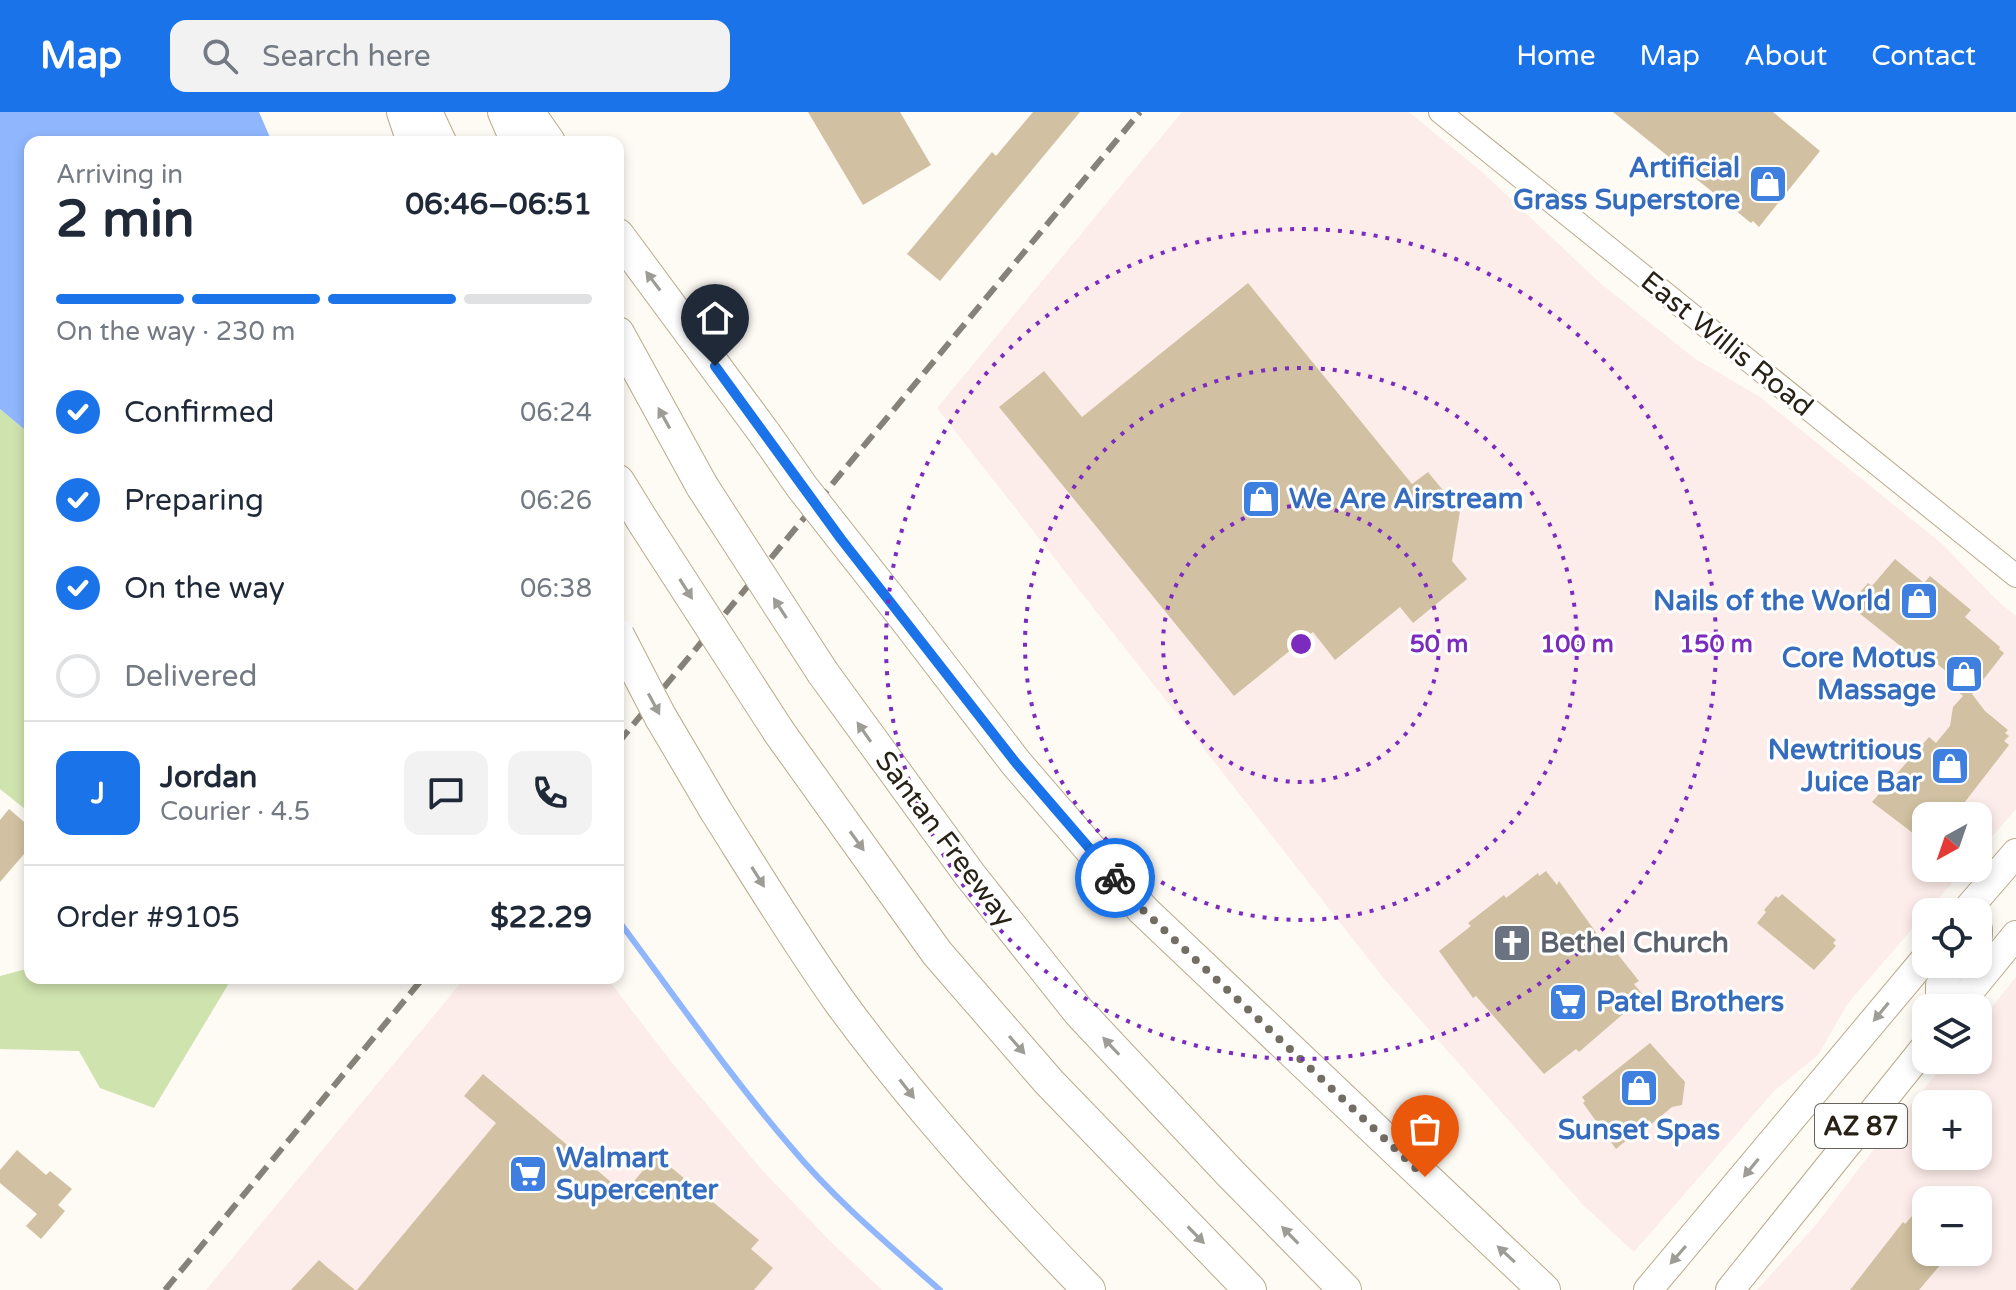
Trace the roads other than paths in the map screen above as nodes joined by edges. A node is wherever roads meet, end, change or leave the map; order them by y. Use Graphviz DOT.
graph roads {
  1 [pos="403,112"];
  2 [pos="426,112"];
  3 [pos="504,112"];
  4 [pos="528,112"];
  5 [pos="1440,112"];
  6 [pos="411,136"];
  7 [pos="437,136"];
  8 [pos="514,136"];
  9 [pos="545,136"];
  10 [pos="624,243"];
  11 [pos="624,344"];
  12 [pos="624,491"];
  13 [pos="2016,576"];
  14 [pos="624,647"];
  15 [pos="2016,853"];
  16 [pos="1981,898"];
  17 [pos="2016,935"];
  18 [pos="1912,975"];
  19 [pos="1968,994"];
  20 [pos="1912,1063"];
  21 [pos="1089,1290"];
  22 [pos="1250,1290"];
  23 [pos="1345,1290"];
  24 [pos="1544,1290"];
  25 [pos="1648,1290"];
  26 [pos="1730,1290"];
  1 -- 6 [label="highway"];
  2 -- 7 [label="highway"];
  3 -- 8 [label="highway"];
  4 -- 9 [label="highway"];
  5 -- 13 [label="street, East Willis Road"];
  24 -- 10 [label="highway, one-way, bridge"];
  23 -- 11 [label="highway, Santan Freeway, one-way, bridge"];
  12 -- 22 [label="highway, one-way, bridge"];
  14 -- 21 [label="highway, one-way, bridge"];
  15 -- 16 [label="main road"];
  17 -- 19 [label="main road"];
  18 -- 25 [label="main road, AZ 87, one-way"];
  20 -- 26 [label="main road, AZ 87"];
}
